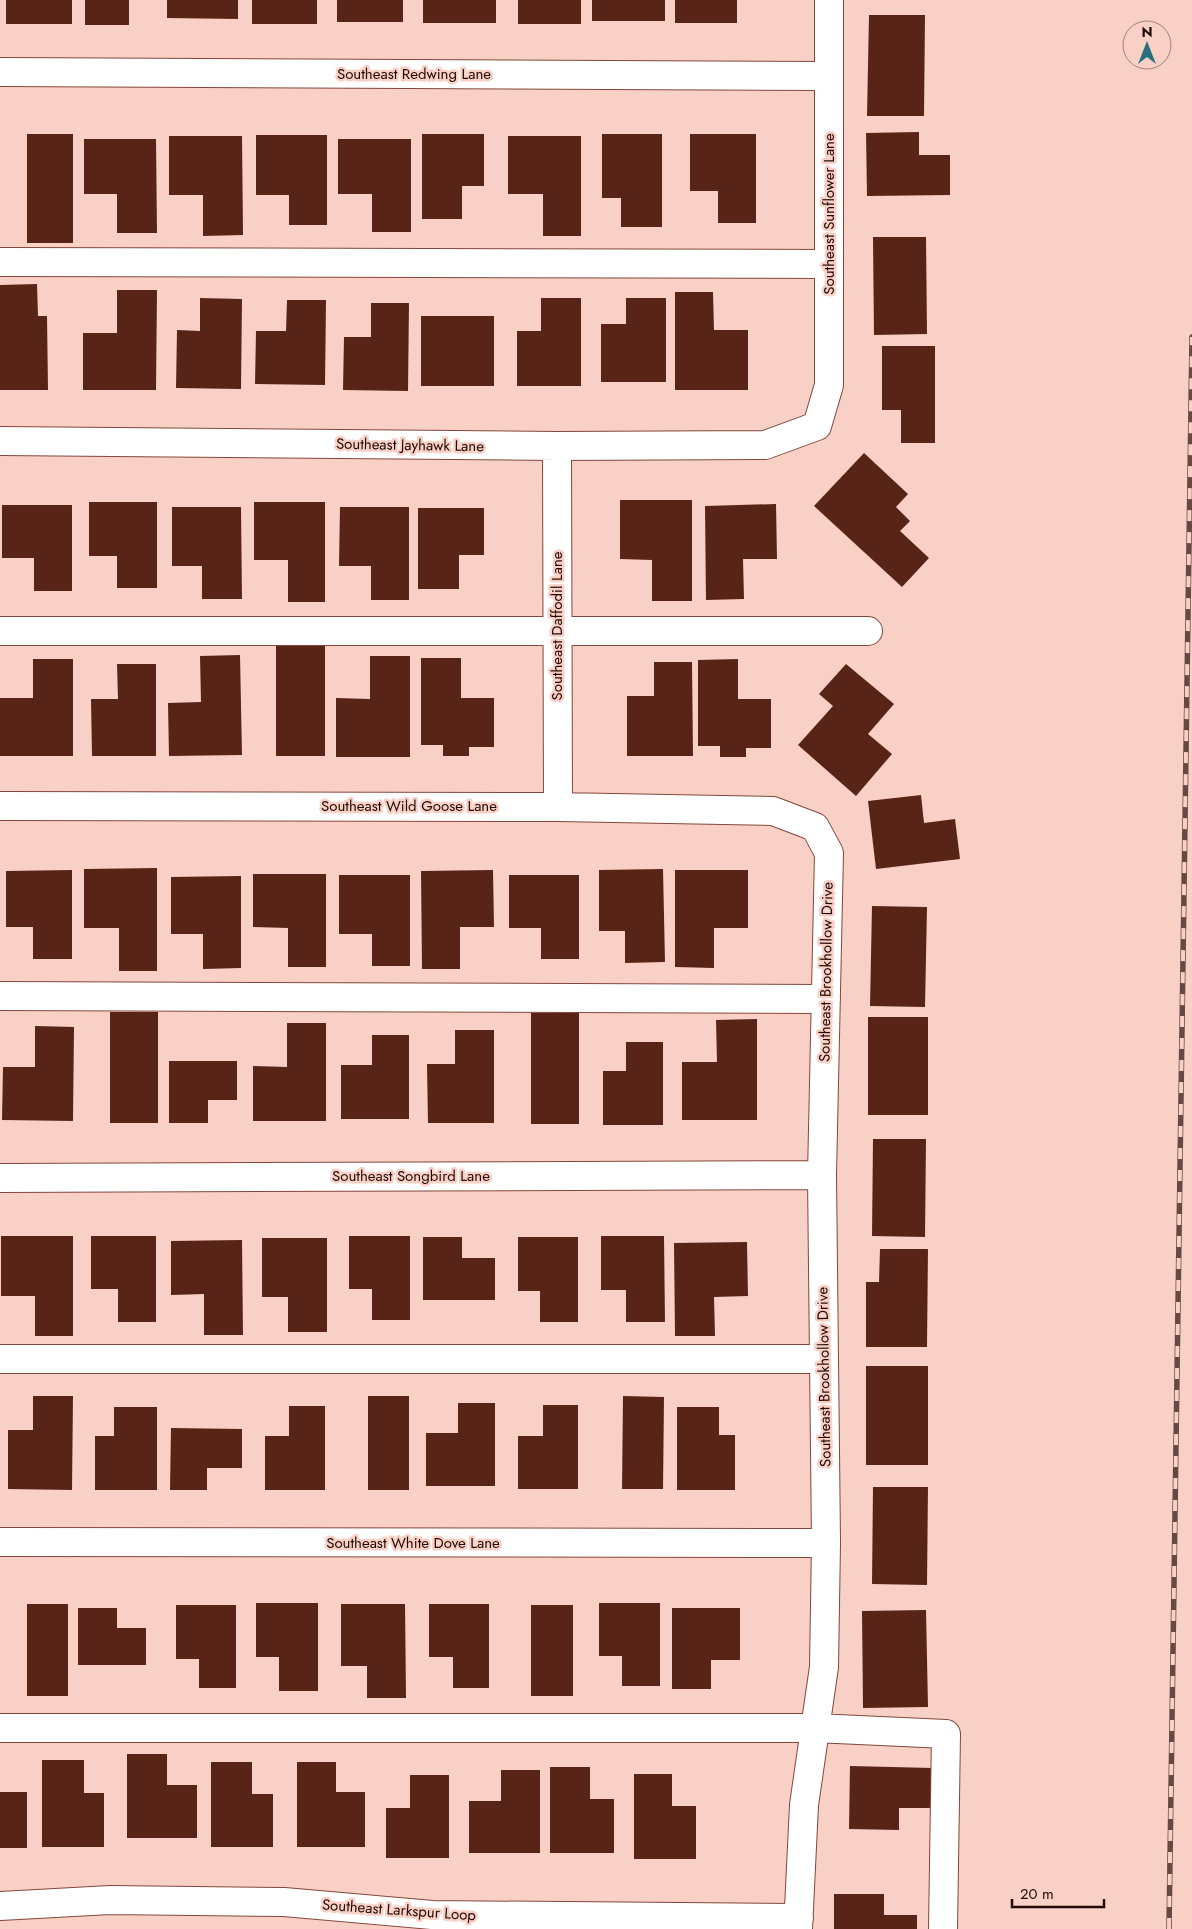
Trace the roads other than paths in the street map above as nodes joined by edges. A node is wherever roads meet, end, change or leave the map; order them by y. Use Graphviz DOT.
graph roads {
  1 [pos="829,0"];
  2 [pos="0,72"];
  3 [pos="829,76"];
  4 [pos="0,262"];
  5 [pos="829,264"];
  6 [pos="817,426"];
  7 [pos="0,441"];
  8 [pos="557,446"];
  9 [pos="0,631"];
  10 [pos="556,631"];
  11 [pos="868,631"];
  12 [pos="0,806"];
  13 [pos="558,807"];
  14 [pos="815,827"];
  15 [pos="0,996"];
  16 [pos="826,999"];
  17 [pos="822,1175"];
  18 [pos="0,1178"];
  19 [pos="0,1359"];
  20 [pos="824,1359"];
  21 [pos="0,1542"];
  22 [pos="826,1544"];
  23 [pos="0,1728"];
  24 [pos="815,1728"];
  25 [pos="0,1906"];
  26 [pos="798,1924"];
  27 [pos="943,1929"];
  1 -- 3 [label="street, Southeast Sunflower Lane"];
  2 -- 3 [label="street, Southeast Redwing Lane"];
  3 -- 5 [label="street, Southeast Sunflower Lane"];
  4 -- 5 [label="street"];
  5 -- 6 [label="street, Southeast Sunflower Lane"];
  6 -- 8 [label="street, Southeast Jayhawk Lane"];
  7 -- 8 [label="street, Southeast Jayhawk Lane"];
  8 -- 10 [label="street, Southeast Daffodil Lane"];
  9 -- 10 [label="street"];
  10 -- 11 [label="street"];
  10 -- 13 [label="street, Southeast Daffodil Lane"];
  12 -- 13 [label="street, Southeast Wild Goose Lane"];
  13 -- 14 [label="street, Southeast Wild Goose Lane"];
  14 -- 16 [label="street, Southeast Brookhollow Drive"];
  15 -- 16 [label="street"];
  16 -- 17 [label="street, Southeast Brookhollow Drive"];
  17 -- 18 [label="street, Southeast Songbird Lane"];
  17 -- 20 [label="street, Southeast Brookhollow Drive"];
  19 -- 20 [label="street"];
  20 -- 22 [label="street, Southeast Brookhollow Drive"];
  21 -- 22 [label="street, Southeast White Dove Lane"];
  22 -- 24 [label="street, Southeast Brookhollow Drive"];
  23 -- 24 [label="street"];
  24 -- 26 [label="street, Southeast Brookhollow Drive"];
  24 -- 27 [label="street"];
  25 -- 26 [label="street, Southeast Larkspur Loop"];
}
